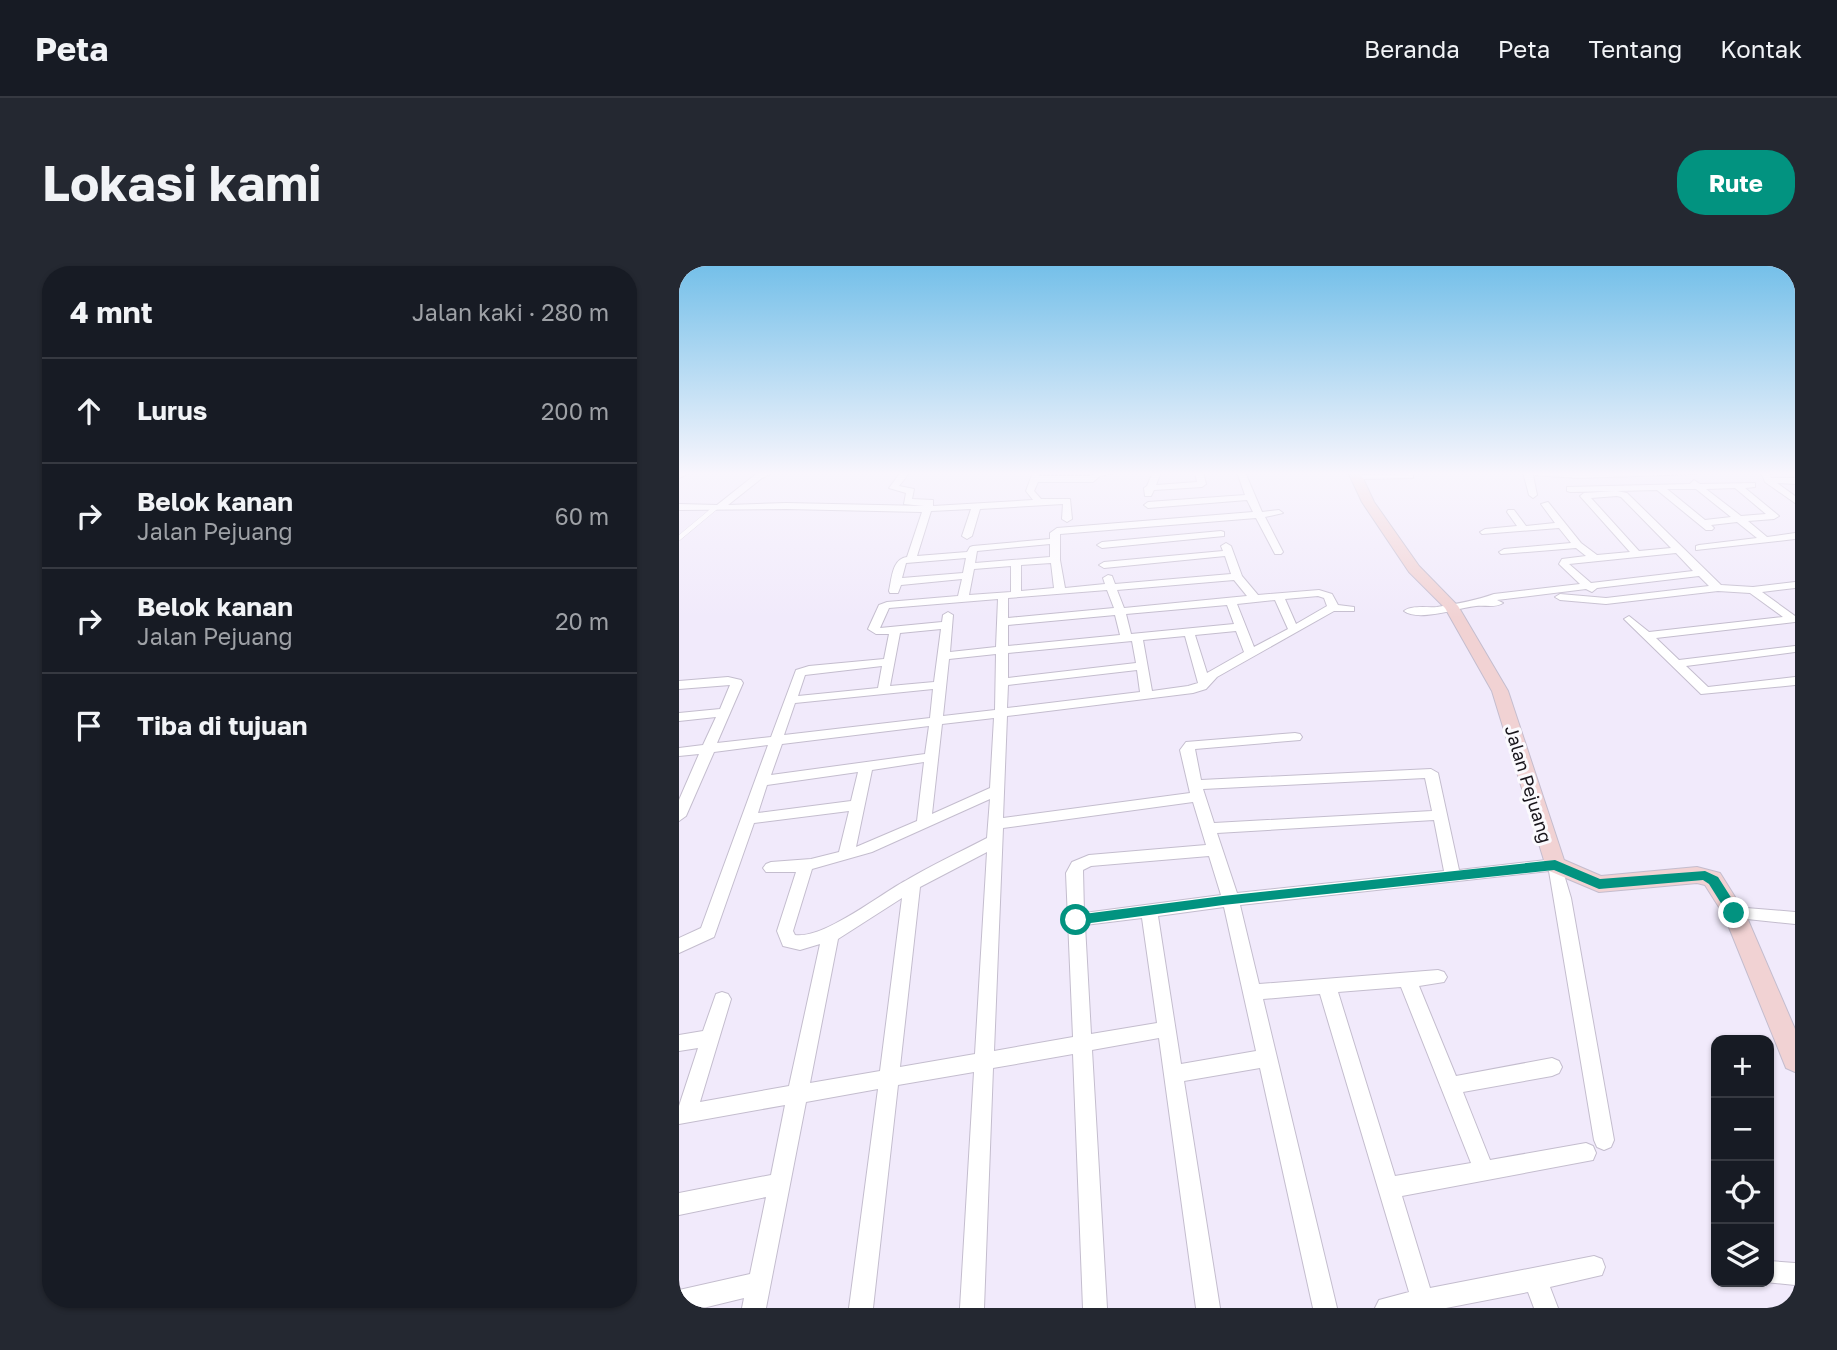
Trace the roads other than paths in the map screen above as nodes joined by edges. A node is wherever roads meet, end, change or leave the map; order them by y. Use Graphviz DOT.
graph roads {
  1 [pos="701,521"];
  2 [pos="924,521"];
  3 [pos="972,521"];
  4 [pos="1174,521"];
  5 [pos="1262,521"];
  6 [pos="1381,521"];
  7 [pos="1517,521"];
  8 [pos="1558,521"];
  9 [pos="1607,521"];
  10 [pos="1649,521"];
  11 [pos="1698,521"];
  12 [pos="1729,521"];
  13 [pos="1738,521"];
  14 [pos="1153,522"];
  15 [pos="1701,523"];
  16 [pos="1562,525"];
  17 [pos="1097,526"];
  18 [pos="1523,528"];
  19 [pos="1713,531"];
  20 [pos="1485,532"];
  21 [pos="967,536"];
  22 [pos="1795,536"];
  23 [pos="679,538"];
  24 [pos="1764,539"];
  25 [pos="1056,541"];
  26 [pos="1102,545"];
  27 [pos="1578,545"];
  28 [pos="1699,548"];
  29 [pos="1678,550"];
  30 [pos="1278,552"];
  31 [pos="1504,552"];
  32 [pos="1229,554"];
  33 [pos="1637,554"];
  34 [pos="970,555"];
  35 [pos="1595,558"];
  36 [pos="911,559"];
  37 [pos="1055,560"];
  38 [pos="1016,563"];
  39 [pos="1104,565"];
  40 [pos="967,571"];
  41 [pos="1701,573"];
  42 [pos="1237,577"];
  43 [pos="1795,585"];
  44 [pos="1111,586"];
  45 [pos="1588,586"];
  46 [pos="1718,588"];
  47 [pos="1753,590"];
  48 [pos="1060,591"];
  49 [pos="1567,593"];
  50 [pos="1016,594"];
  51 [pos="1003,596"];
  52 [pos="1279,598"];
  53 [pos="963,599"];
  54 [pos="1255,599"];
  55 [pos="1606,601"];
  56 [pos="1231,602"];
  57 [pos="1451,606"];
  58 [pos="1332,608"];
  59 [pos="1350,609"];
  60 [pos="1120,611"];
  61 [pos="1409,611"];
  62 [pos="1629,619"];
  63 [pos="1794,619"];
  64 [pos="1001,622"];
  65 [pos="1241,627"];
  66 [pos="1293,629"];
  67 [pos="895,631"];
  68 [pos="1189,632"];
  69 [pos="1646,636"];
  70 [pos="1131,637"];
  71 [pos="1002,649"];
  72 [pos="1795,649"];
  73 [pos="1250,652"];
  74 [pos="943,656"];
  75 [pos="889,662"];
  76 [pos="1675,664"];
  77 [pos="1142,666"];
  78 [pos="1000,682"];
  79 [pos="1204,682"];
  80 [pos="1794,682"];
  81 [pos="679,685"];
  82 [pos="940,685"];
  83 [pos="883,691"];
  84 [pos="1147,695"];
  85 [pos="791,700"];
  86 [pos="724,712"];
  87 [pos="1001,712"];
  88 [pos="679,717"];
  89 [pos="935,720"];
  90 [pos="1295,737"];
  91 [pos="777,738"];
  92 [pos="708,748"];
  93 [pos="679,752"];
  94 [pos="931,757"];
  95 [pos="866,765"];
  96 [pos="762,781"];
  97 [pos="997,791"];
  98 [pos="1196,791"];
  99 [pos="856,805"];
  100 [pos="1440,815"];
  101 [pos="679,816"];
  102 [pos="748,819"];
  103 [pos="924,824"];
  104 [pos="1209,828"];
  105 [pos="995,832"];
  106 [pos="1213,849"];
  107 [pos="846,856"];
  108 [pos="1555,865"];
  109 [pos="805,867"];
  110 [pos="771,868"];
  111 [pos="1453,876"];
  112 [pos="912,884"];
  113 [pos="1231,900"];
  114 [pos="1149,910"];
  115 [pos="1734,913"];
  116 [pos="1795,918"];
  117 [pos="1076,920"];
  118 [pos="829,935"];
  119 [pos="679,946"];
  120 [pos="1438,976"];
  121 [pos="1407,979"];
  122 [pos="1327,986"];
  123 [pos="1252,992"];
  124 [pos="722,999"];
  125 [pos="1167,1029"];
  126 [pos="710,1038"];
  127 [pos="679,1043"];
  128 [pos="1081,1045"];
  129 [pos="1267,1058"];
  130 [pos="1795,1060"];
  131 [pos="983,1063"];
  132 [pos="1552,1068"];
  133 [pos="1174,1074"];
  134 [pos="888,1079"];
  135 [pos="1450,1086"];
  136 [pos="797,1093"];
  137 [pos="683,1114"];
  138 [pos="1604,1140"];
  139 [pos="1586,1153"];
  140 [pos="1485,1172"];
  141 [pos="779,1184"];
  142 [pos="1389,1188"];
  143 [pos="679,1204"];
  144 [pos="1594,1267"];
  145 [pos="1774,1272"];
  146 [pos="1795,1273"];
  147 [pos="1535,1278"];
  148 [pos="759,1283"];
  149 [pos="679,1302"];
  150 [pos="1424,1304"];
  151 [pos="754,1308"];
  152 [pos="861,1308"];
  153 [pos="971,1308"];
  154 [pos="1095,1308"];
  155 [pos="1208,1308"];
  156 [pos="1325,1308"];
  157 [pos="1387,1308"];
  158 [pos="1546,1308"];
  1 -- 23 [label="lane"];
  2 -- 36 [label="street"];
  3 -- 21 [label="street"];
  4 -- 14 [label="street"];
  5 -- 30 [label="street"];
  6 -- 57 [label="street, Jalan Pejuang"];
  7 -- 18 [label="street"];
  8 -- 16 [label="street"];
  9 -- 33 [label="street"];
  10 -- 29 [label="street"];
  11 -- 15 [label="street"];
  12 -- 15 [label="street"];
  13 -- 24 [label="street"];
  14 -- 17 [label="street"];
  15 -- 19 [label="street"];
  16 -- 18 [label="street"];
  16 -- 27 [label="street"];
  17 -- 25 [label="street"];
  17 -- 26 [label="street"];
  18 -- 20 [label="street"];
  22 -- 24 [label="street"];
  24 -- 28 [label="street"];
  25 -- 34 [label="street"];
  25 -- 37 [label="street"];
  26 -- 32 [label="street"];
  26 -- 39 [label="street"];
  27 -- 31 [label="street"];
  27 -- 35 [label="street"];
  29 -- 33 [label="street"];
  29 -- 41 [label="street"];
  32 -- 39 [label="street"];
  32 -- 42 [label="street"];
  33 -- 35 [label="street"];
  34 -- 36 [label="street"];
  34 -- 40 [label="street"];
  35 -- 45 [label="street"];
  36 -- 40 [label="street"];
  37 -- 38 [label="street"];
  37 -- 48 [label="street"];
  38 -- 40 [label="street"];
  38 -- 50 [label="street"];
  39 -- 44 [label="street"];
  40 -- 53 [label="street"];
  41 -- 45 [label="street"];
  41 -- 46 [label="street"];
  42 -- 44 [label="street"];
  42 -- 54 [label="street"];
  43 -- 47 [label="street"];
  44 -- 48 [label="street"];
  44 -- 60 [label="street"];
  45 -- 49 [label="street"];
  45 -- 55 [label="street"];
  46 -- 47 [label="street"];
  46 -- 55 [label="street"];
  47 -- 63 [label="street"];
  48 -- 50 [label="street"];
  49 -- 55 [label="street"];
  49 -- 57 [label="street"];
  50 -- 51 [label="street"];
  51 -- 53 [label="street"];
  51 -- 64 [label="street"];
  52 -- 54 [label="street"];
  52 -- 58 [label="street"];
  52 -- 66 [label="street"];
  53 -- 67 [label="street"];
  54 -- 56 [label="street"];
  56 -- 60 [label="street"];
  56 -- 65 [label="street"];
  57 -- 61 [label="street"];
  57 -- 108 [label="street, Jalan Pejuang"];
  58 -- 59 [label="street"];
  58 -- 66 [label="street"];
  60 -- 64 [label="street"];
  60 -- 70 [label="street"];
  62 -- 69 [label="street"];
  63 -- 69 [label="street"];
  64 -- 71 [label="street"];
  65 -- 68 [label="street"];
  65 -- 73 [label="street"];
  66 -- 73 [label="street"];
  67 -- 74 [label="street"];
  67 -- 75 [label="street"];
  68 -- 70 [label="street"];
  68 -- 79 [label="street"];
  69 -- 76 [label="street"];
  70 -- 71 [label="street"];
  70 -- 77 [label="street"];
  71 -- 74 [label="street"];
  71 -- 78 [label="street"];
  72 -- 76 [label="street"];
  73 -- 79 [label="street"];
  74 -- 82 [label="street"];
  75 -- 83 [label="street"];
  75 -- 85 [label="street"];
  76 -- 80 [label="street"];
  77 -- 78 [label="street"];
  77 -- 84 [label="street"];
  78 -- 87 [label="street"];
  79 -- 84 [label="street"];
  81 -- 86 [label="street"];
  82 -- 83 [label="street"];
  82 -- 89 [label="street"];
  83 -- 85 [label="street"];
  84 -- 87 [label="street"];
  85 -- 91 [label="street"];
  86 -- 88 [label="street"];
  86 -- 92 [label="street"];
  87 -- 89 [label="street"];
  87 -- 97 [label="street"];
  89 -- 91 [label="street"];
  89 -- 94 [label="street"];
  90 -- 98 [label="street"];
  91 -- 92 [label="street"];
  91 -- 96 [label="street"];
  92 -- 93 [label="street"];
  92 -- 101 [label="street"];
  94 -- 95 [label="street"];
  94 -- 103 [label="street"];
  95 -- 96 [label="street"];
  95 -- 99 [label="street"];
  96 -- 102 [label="street"];
  97 -- 103 [label="street"];
  97 -- 105 [label="street"];
  98 -- 100 [label="street"];
  98 -- 104 [label="street"];
  98 -- 105 [label="street"];
  99 -- 102 [label="street"];
  99 -- 107 [label="street"];
  100 -- 104 [label="street"];
  100 -- 111 [label="street"];
  102 -- 119 [label="street"];
  103 -- 107 [label="street"];
  104 -- 106 [label="street"];
  105 -- 112 [label="street"];
  105 -- 131 [label="street"];
  106 -- 113 [label="street"];
  106 -- 117 [label="street"];
  107 -- 109 [label="street"];
  108 -- 111 [label="street"];
  108 -- 115 [label="street, Jalan Pejuang"];
  108 -- 138 [label="street"];
  109 -- 110 [label="street"];
  109 -- 118 [label="street"];
  111 -- 113 [label="street"];
  112 -- 118 [label="street"];
  112 -- 134 [label="street"];
  113 -- 114 [label="street"];
  113 -- 123 [label="street"];
  114 -- 117 [label="street"];
  114 -- 125 [label="street"];
  115 -- 116 [label="street"];
  115 -- 130 [label="street, Jalan Pejuang"];
  117 -- 128 [label="street"];
  118 -- 136 [label="street"];
  120 -- 121 [label="street"];
  121 -- 122 [label="street"];
  121 -- 135 [label="street"];
  122 -- 123 [label="street"];
  122 -- 142 [label="street"];
  123 -- 129 [label="street"];
  124 -- 126 [label="street"];
  125 -- 128 [label="street"];
  125 -- 133 [label="street"];
  126 -- 127 [label="street"];
  126 -- 137 [label="street"];
  128 -- 131 [label="street"];
  128 -- 154 [label="street"];
  129 -- 133 [label="street"];
  129 -- 156 [label="street"];
  131 -- 134 [label="street"];
  131 -- 153 [label="street"];
  132 -- 135 [label="street"];
  133 -- 155 [label="street"];
  134 -- 136 [label="street"];
  134 -- 152 [label="street"];
  135 -- 140 [label="street"];
  136 -- 137 [label="street"];
  136 -- 141 [label="street"];
  139 -- 140 [label="street"];
  140 -- 142 [label="street"];
  141 -- 143 [label="street"];
  141 -- 148 [label="street"];
  142 -- 150 [label="street"];
  144 -- 147 [label="street"];
  145 -- 146 [label="street"];
  147 -- 150 [label="street"];
  147 -- 158 [label="street"];
  148 -- 149 [label="street"];
  148 -- 151 [label="street"];
  150 -- 157 [label="street"];
}
